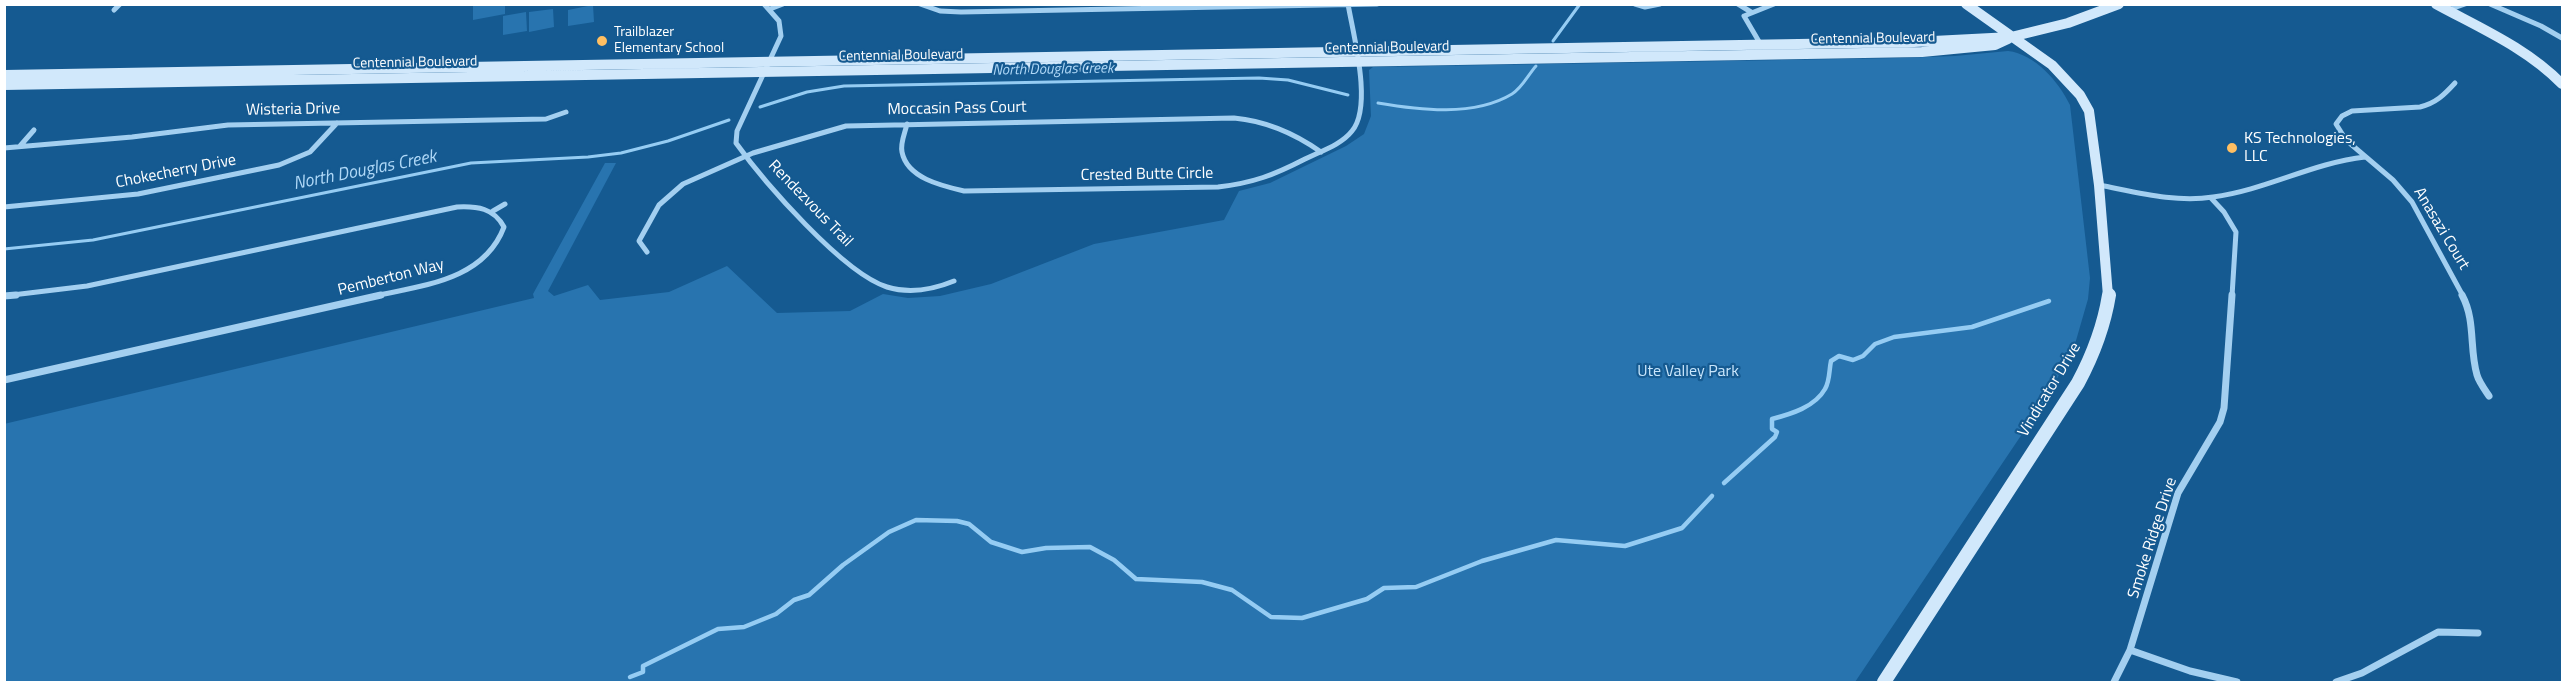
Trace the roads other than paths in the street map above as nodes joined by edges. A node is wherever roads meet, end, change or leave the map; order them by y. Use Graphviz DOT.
graph roads {
  1 [pos="120,4"];
  2 [pos="764,4"];
  3 [pos="783,4"];
  4 [pos="920,4"];
  5 [pos="1377,4"];
  6 [pos="1635,4"];
  7 [pos="1660,4"];
  8 [pos="1737,4"];
  9 [pos="1774,4"];
  10 [pos="1966,4"];
  11 [pos="2119,4"];
  12 [pos="2436,4"];
  13 [pos="2465,4"];
  14 [pos="2490,4"];
  15 [pos="1348,5"];
  16 [pos="1226,6"];
  17 [pos="770,9"];
  18 [pos="114,10"];
  19 [pos="2447,11"];
  20 [pos="1751,12"];
  21 [pos="2011,37"];
  22 [pos="2562,38"];
  23 [pos="1762,45"];
  24 [pos="1566,54"];
  25 [pos="1356,57"];
  26 [pos="770,62"];
  27 [pos="765,72"];
  28 [pos="4,75"];
  29 [pos="2455,83"];
  30 [pos="2562,84"];
  31 [pos="4,85"];
  32 [pos="566,112"];
  33 [pos="442,121"];
  34 [pos="337,123"];
  35 [pos="907,124"];
  36 [pos="165,125"];
  37 [pos="436,129"];
  38 [pos="34,130"];
  39 [pos="159,134"];
  40 [pos="20,147"];
  41 [pos="4,148"];
  42 [pos="1321,152"];
  43 [pos="746,157"];
  44 [pos="2366,157"];
  45 [pos="2099,184"];
  46 [pos="2211,198"];
  47 [pos="505,204"];
  48 [pos="4,207"];
  49 [pos="493,211"];
  50 [pos="647,252"];
  51 [pos="954,281"];
  52 [pos="4,296"];
  53 [pos="4,380"];
  54 [pos="2489,396"];
  55 [pos="2478,633"];
  56 [pos="2130,650"];
  57 [pos="1884,682"];
  58 [pos="2114,682"];
  59 [pos="2237,682"];
  60 [pos="2336,682"];
  1 -- 18 [label="street"];
  2 -- 17 [label="street"];
  3 -- 17 [label="street"];
  4 -- 16 [label="street"];
  5 -- 15 [label="street"];
  6 -- 7 [label="street"];
  8 -- 20 [label="street"];
  9 -- 20 [label="street"];
  10 -- 21 [label="main road, Vindicator Drive"];
  11 -- 21 [label="main road, Centennial Boulevard"];
  12 -- 19 [label="main road"];
  13 -- 19 [label="street"];
  14 -- 22 [label="street"];
  15 -- 16 [label="street"];
  15 -- 25 [label="street, Crested Butte Circle"];
  17 -- 26 [label="street, Rendezvous Trail"];
  19 -- 30 [label="main road"];
  20 -- 23 [label="street"];
  21 -- 23 [label="main road, Centennial Boulevard"];
  21 -- 24 [label="main road, Centennial Boulevard"];
  21 -- 45 [label="main road, Vindicator Drive"];
  23 -- 24 [label="main road, Centennial Boulevard"];
  24 -- 25 [label="main road, Centennial Boulevard"];
  25 -- 26 [label="main road, Centennial Boulevard"];
  25 -- 27 [label="main road, Centennial Boulevard"];
  25 -- 42 [label="street, Crested Butte Circle"];
  26 -- 27 [label="street, Rendezvous Trail"];
  26 -- 28 [label="main road, Centennial Boulevard"];
  27 -- 31 [label="main road, Centennial Boulevard"];
  27 -- 43 [label="street, Rendezvous Trail"];
  29 -- 44 [label="street, Anasazi Court"];
  32 -- 33 [label="street, Wisteria Drive"];
  33 -- 34 [label="street, Wisteria Drive"];
  33 -- 37 [label="street"];
  34 -- 39 [label="street, Wisteria Drive"];
  34 -- 48 [label="street, Chokecherry Drive"];
  35 -- 42 [label="street, Moccasin Pass Court"];
  35 -- 42 [label="street, Crested Butte Circle"];
  35 -- 43 [label="street, Moccasin Pass Court"];
  36 -- 39 [label="street"];
  38 -- 40 [label="street"];
  39 -- 40 [label="street, Wisteria Drive"];
  40 -- 41 [label="street, Wisteria Drive"];
  43 -- 50 [label="street, Moccasin Pass Court"];
  43 -- 51 [label="street, Rendezvous Trail"];
  44 -- 46 [label="street"];
  44 -- 54 [label="street, Anasazi Court"];
  45 -- 46 [label="street"];
  45 -- 57 [label="main road, Vindicator Drive"];
  46 -- 56 [label="street, Smoke Ridge Drive"];
  47 -- 49 [label="street"];
  49 -- 52 [label="street"];
  49 -- 53 [label="street, Pemberton Way"];
  55 -- 60 [label="street"];
  56 -- 58 [label="street, Smoke Ridge Drive"];
  56 -- 59 [label="street"];
}
